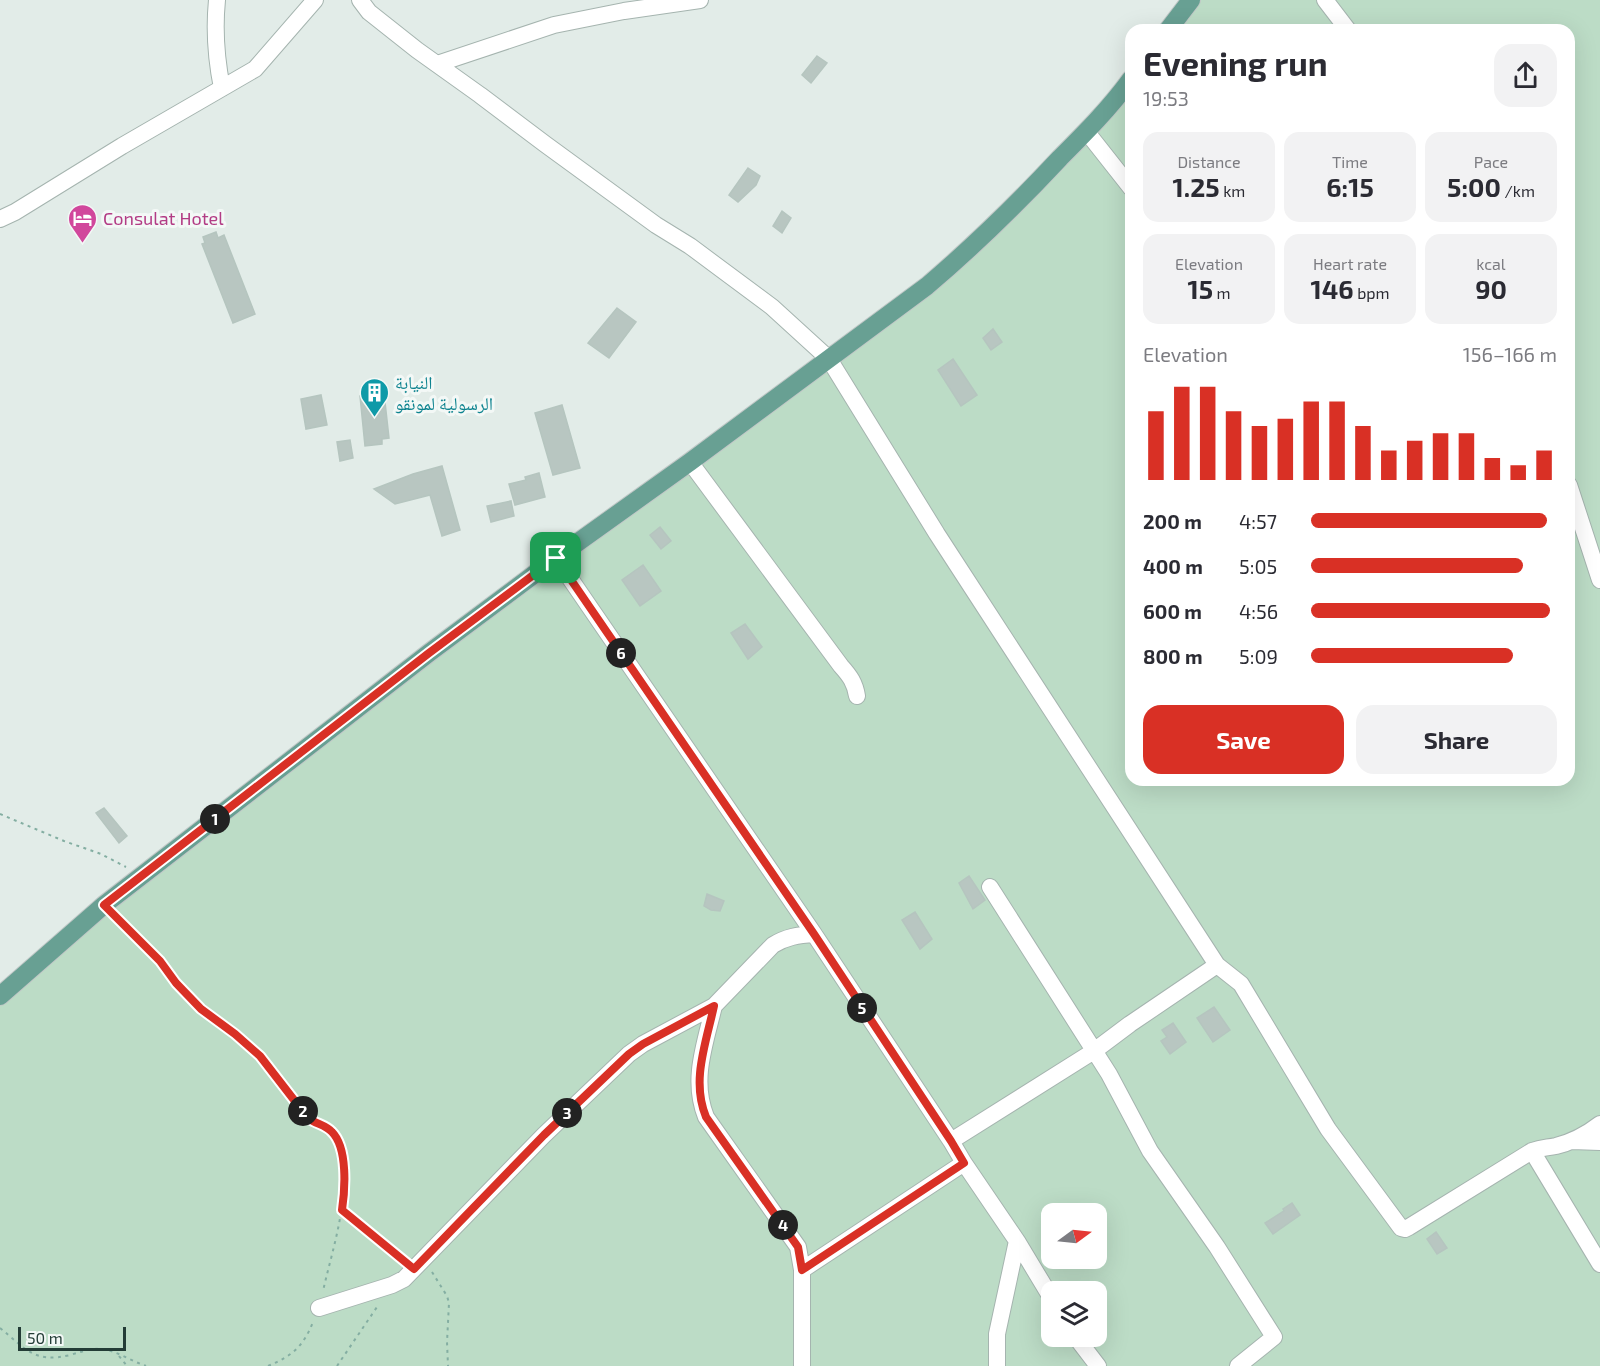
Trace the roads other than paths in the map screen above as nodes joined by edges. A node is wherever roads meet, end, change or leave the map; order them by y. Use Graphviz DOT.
graph roads {
  1 [pos="217,0"];
  2 [pos="315,0"];
  3 [pos="360,0"];
  4 [pos="700,0"];
  5 [pos="1191,0"];
  6 [pos="1325,0"];
  7 [pos="1173,24"];
  8 [pos="1343,24"];
  9 [pos="437,63"];
  10 [pos="1125,87"];
  11 [pos="222,88"];
  12 [pos="1086,131"];
  13 [pos="1125,180"];
  14 [pos="0,219"];
  15 [pos="829,359"];
  16 [pos="690,462"];
  17 [pos="1575,503"];
  18 [pos="556,558"];
  19 [pos="1600,580"];
  20 [pos="857,696"];
  21 [pos="990,888"];
  22 [pos="814,934"];
  23 [pos="1217,966"];
  24 [pos="0,996"];
  25 [pos="714,1006"];
  26 [pos="1094,1052"];
  27 [pos="1600,1124"];
  28 [pos="951,1141"];
  29 [pos="1571,1142"];
  30 [pos="1600,1142"];
  31 [pos="1532,1151"];
  32 [pos="964,1163"];
  33 [pos="1017,1241"];
  34 [pos="1600,1264"];
  35 [pos="802,1270"];
  36 [pos="1041,1281"];
  37 [pos="319,1308"];
  38 [pos="1083,1347"];
  39 [pos="802,1366"];
  40 [pos="998,1366"];
  41 [pos="1098,1366"];
  42 [pos="1238,1366"];
  1 -- 11 [label="street"];
  2 -- 11 [label="street"];
  3 -- 9 [label="street"];
  4 -- 9 [label="street"];
  5 -- 7 [label="main road"];
  6 -- 8 [label="street"];
  9 -- 15 [label="street"];
  10 -- 12 [label="main road"];
  11 -- 14 [label="street"];
  12 -- 13 [label="street"];
  12 -- 15 [label="main road"];
  15 -- 16 [label="main road"];
  15 -- 23 [label="street"];
  16 -- 18 [label="main road"];
  16 -- 20 [label="street"];
  17 -- 19 [label="street"];
  18 -- 22 [label="street"];
  18 -- 24 [label="main road"];
  21 -- 26 [label="street"];
  22 -- 25 [label="street"];
  22 -- 28 [label="street"];
  23 -- 26 [label="street"];
  23 -- 31 [label="street"];
  25 -- 35 [label="street"];
  25 -- 37 [label="street"];
  26 -- 28 [label="street"];
  26 -- 42 [label="street"];
  27 -- 29 [label="street"];
  28 -- 32 [label="street"];
  29 -- 30 [label="street"];
  29 -- 31 [label="street"];
  31 -- 34 [label="street"];
  32 -- 33 [label="street"];
  32 -- 35 [label="street"];
  33 -- 36 [label="street"];
  33 -- 40 [label="street"];
  35 -- 39 [label="street"];
  38 -- 41 [label="street"];
}
